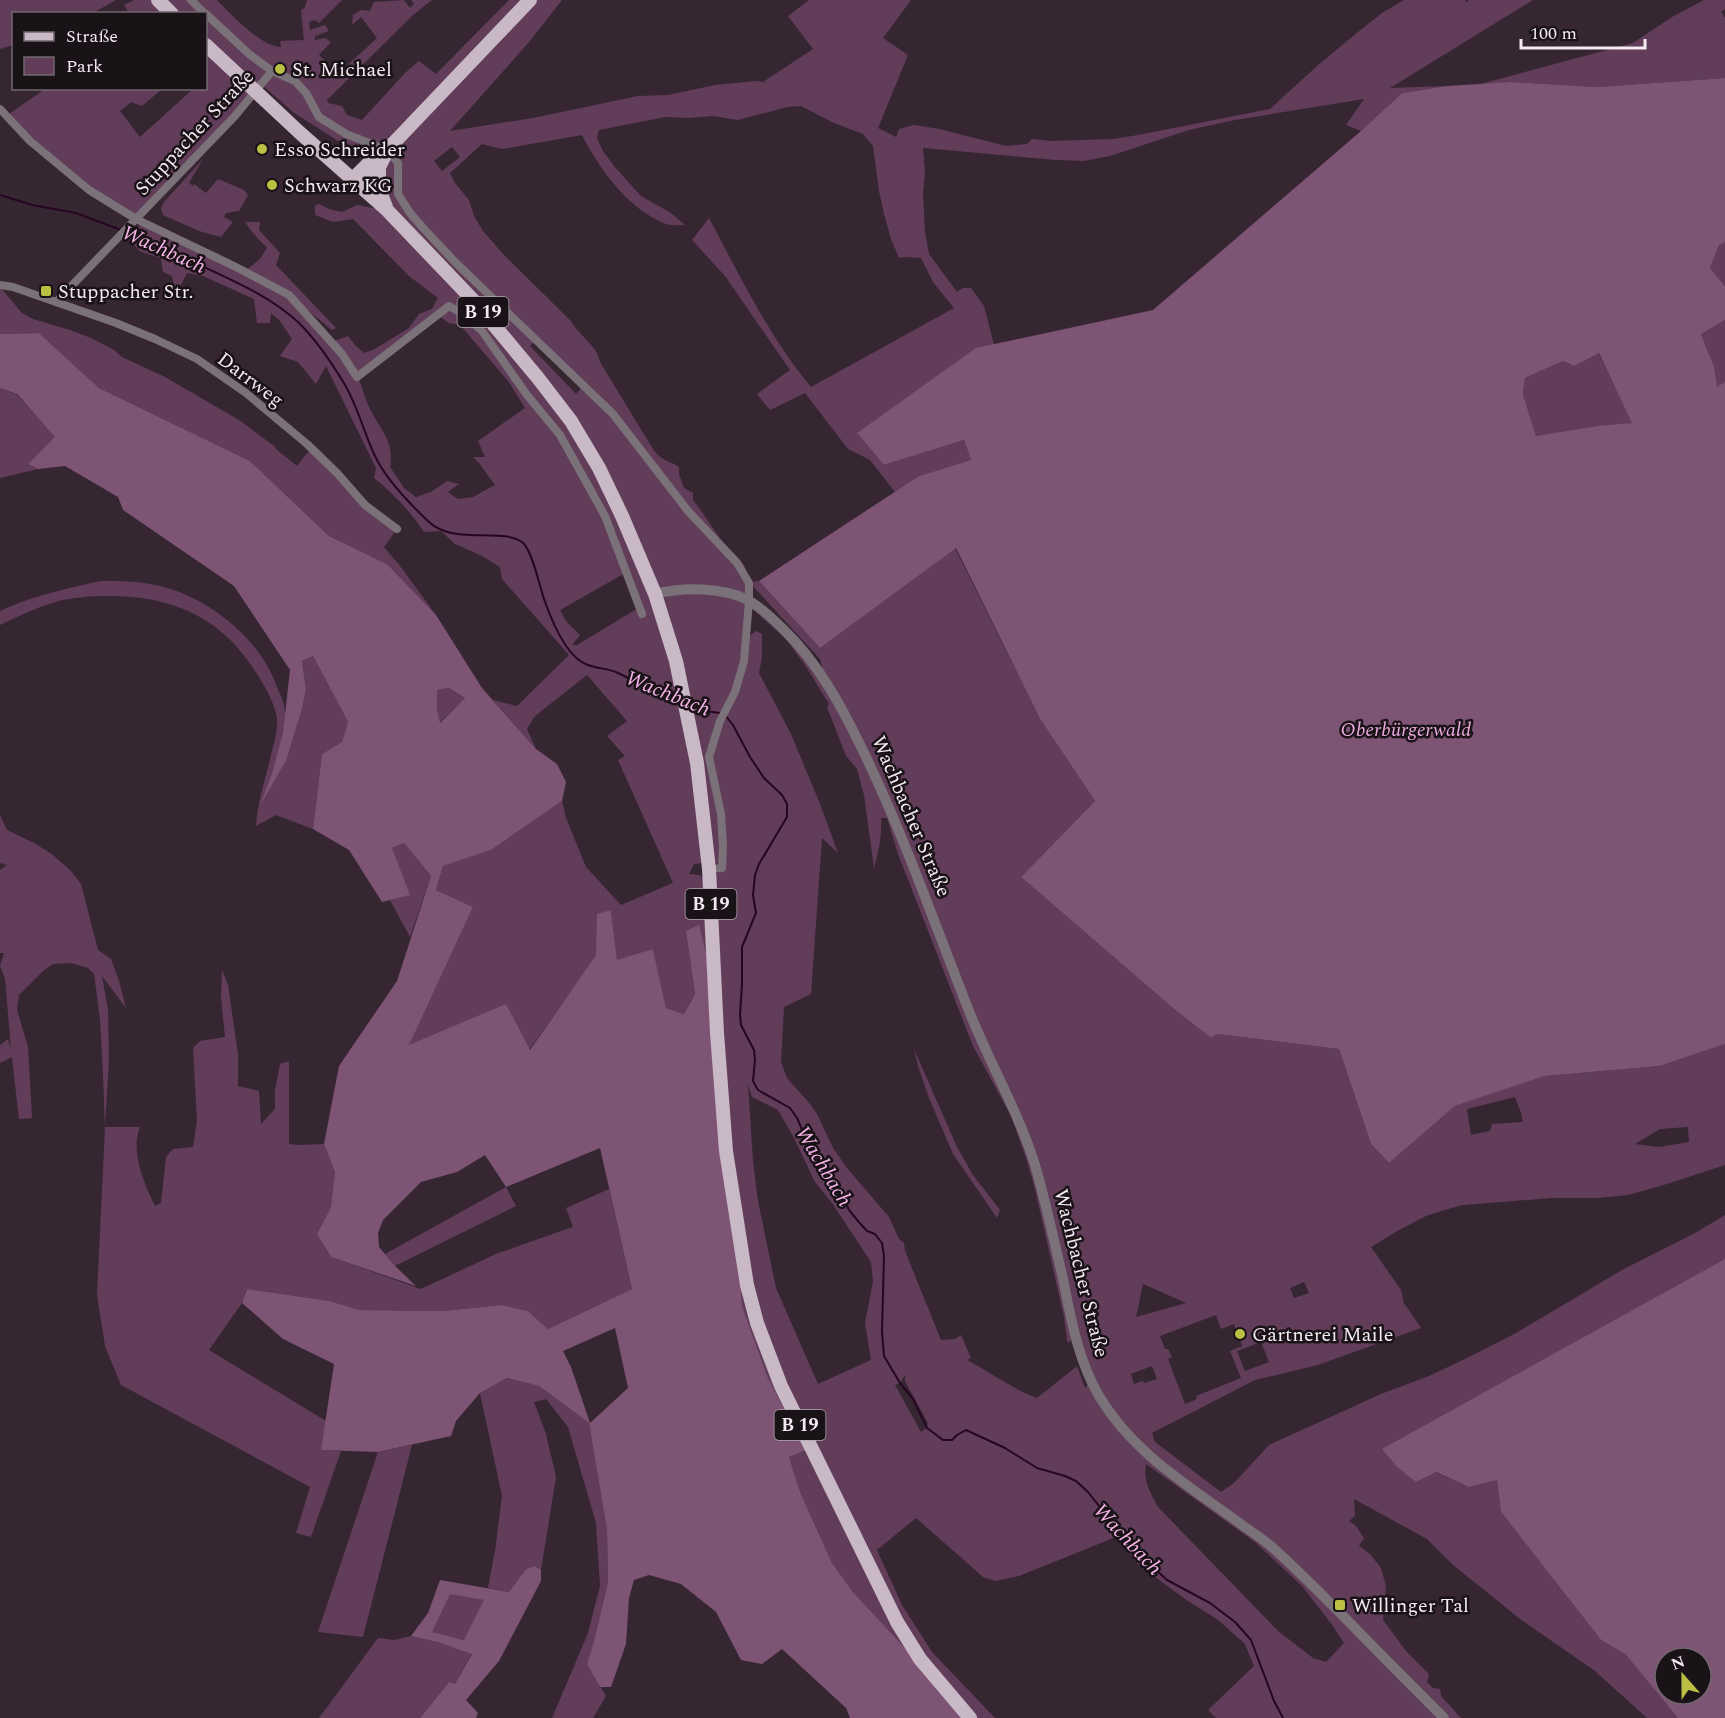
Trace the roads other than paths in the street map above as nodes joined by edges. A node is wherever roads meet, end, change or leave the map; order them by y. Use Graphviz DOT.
graph roads {
  1 [pos="158,0"];
  2 [pos="191,0"];
  3 [pos="530,0"];
  4 [pos="170,12"];
  5 [pos="203,12"];
  6 [pos="207,16"];
  7 [pos="207,46"];
  8 [pos="272,71"];
  9 [pos="255,92"];
  10 [pos="0,109"];
  11 [pos="387,150"];
  12 [pos="333,163"];
  13 [pos="374,165"];
  14 [pos="355,182"];
  15 [pos="386,209"];
  16 [pos="133,222"];
  17 [pos="0,285"];
  18 [pos="56,302"];
  19 [pos="397,529"];
  20 [pos="655,594"];
  21 [pos="749,601"];
  22 [pos="642,614"];
  23 [pos="709,869"];
  24 [pos="970,1718"];
  25 [pos="1444,1718"];
  1 -- 4 [label="main road"];
  2 -- 5 [label="street"];
  3 -- 11 [label="main road"];
  6 -- 8 [label="street"];
  7 -- 9 [label="main road"];
  8 -- 9 [label="street, Stuppacher Straße"];
  8 -- 11 [label="street"];
  9 -- 12 [label="main road"];
  9 -- 16 [label="street, Stuppacher Straße"];
  10 -- 16 [label="street"];
  11 -- 13 [label="main road"];
  11 -- 21 [label="street"];
  12 -- 13 [label="main road"];
  12 -- 14 [label="main road"];
  13 -- 14 [label="main road"];
  13 -- 15 [label="main road, B 19"];
  14 -- 15 [label="main road, B 19"];
  15 -- 20 [label="main road, B 19"];
  16 -- 18 [label="street, Stuppacher Straße"];
  16 -- 22 [label="street"];
  17 -- 18 [label="street"];
  18 -- 19 [label="street, Darrweg"];
  20 -- 21 [label="street, Wachbacher Straße"];
  20 -- 23 [label="main road, B 19"];
  21 -- 23 [label="street"];
  21 -- 25 [label="street, Wachbacher Straße"];
  23 -- 24 [label="main road, B 19"];
}
